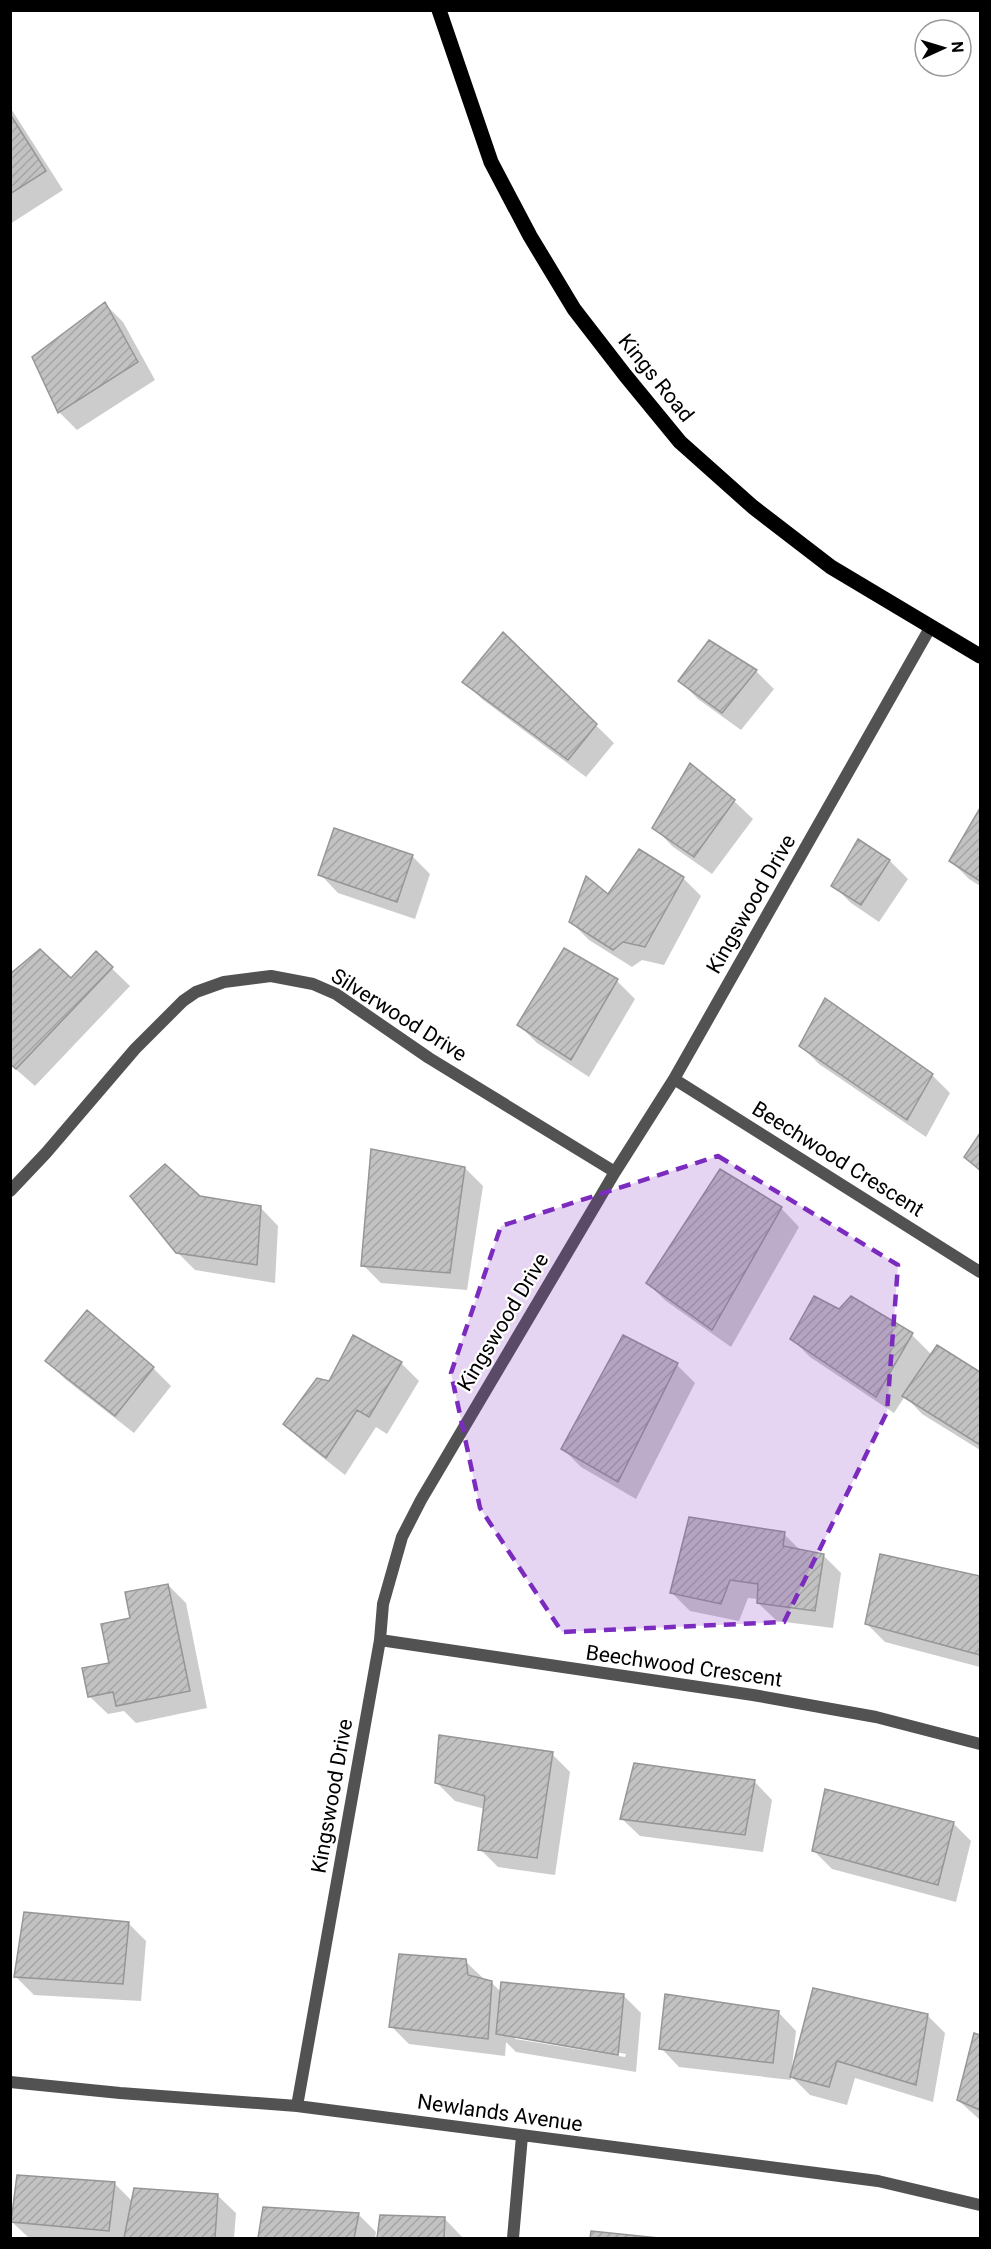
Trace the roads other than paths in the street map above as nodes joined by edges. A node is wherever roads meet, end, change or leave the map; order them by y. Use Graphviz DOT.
graph roads {
  1 [pos="439,10"];
  2 [pos="930,628"];
  3 [pos="981,656"];
  4 [pos="674,1079"];
  5 [pos="615,1172"];
  6 [pos="10,1191"];
  7 [pos="981,1272"];
  8 [pos="380,1640"];
  9 [pos="981,1744"];
  10 [pos="10,2082"];
  11 [pos="297,2106"];
  12 [pos="522,2136"];
  13 [pos="981,2205"];
  14 [pos="513,2238"];
  1 -- 2 [label="main road, Kings Road"];
  2 -- 3 [label="main road, Kings Road"];
  2 -- 4 [label="street, Kingswood Drive"];
  4 -- 5 [label="street, Kingswood Drive"];
  4 -- 7 [label="street, Beechwood Crescent"];
  5 -- 6 [label="street, Silverwood Drive"];
  5 -- 8 [label="street, Kingswood Drive"];
  8 -- 9 [label="street, Beechwood Crescent"];
  8 -- 11 [label="street, Kingswood Drive"];
  10 -- 11 [label="street, Newlands Avenue"];
  11 -- 12 [label="street, Newlands Avenue"];
  12 -- 13 [label="street, Newlands Avenue"];
  12 -- 14 [label="street"];
}
